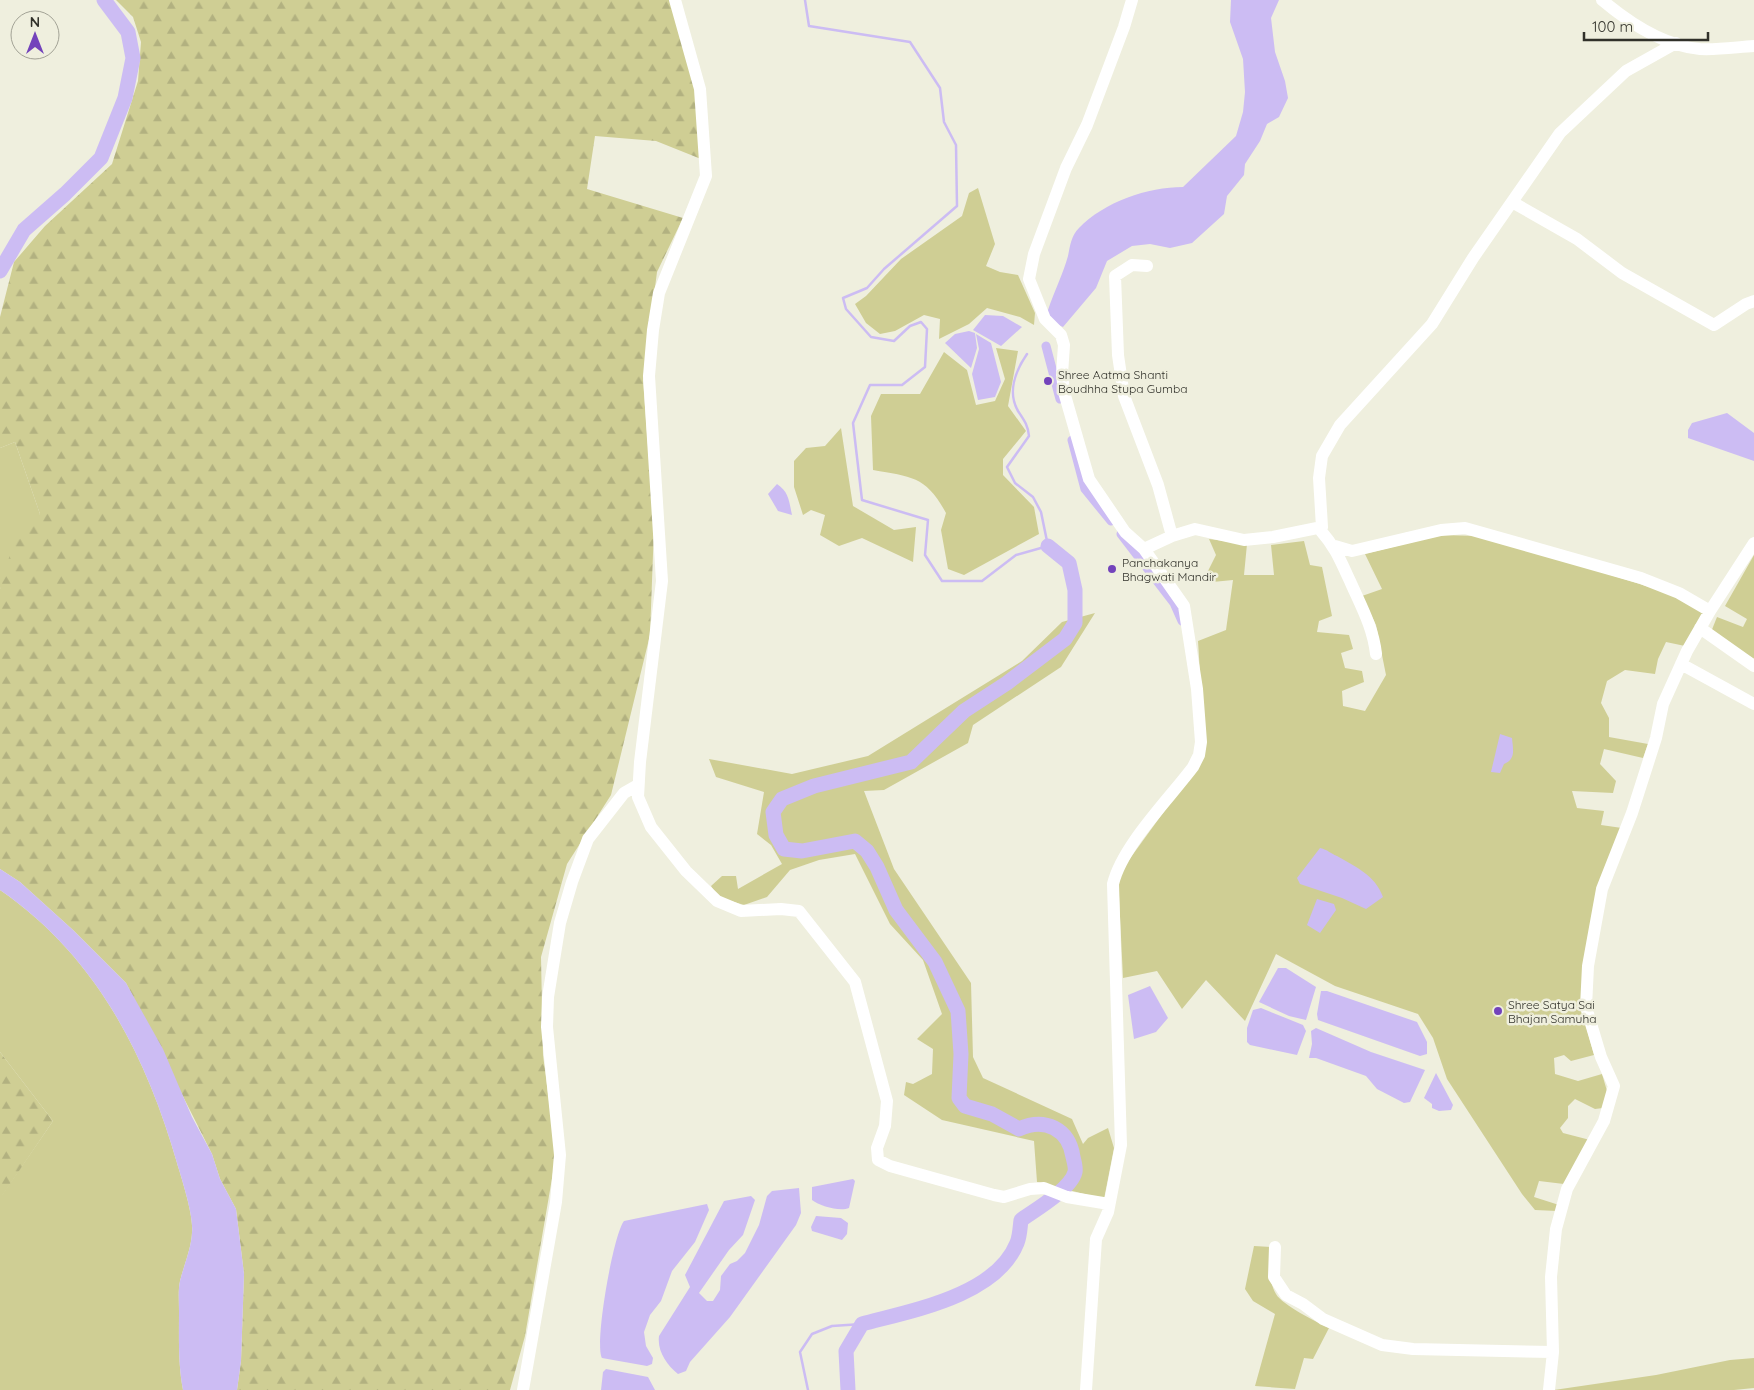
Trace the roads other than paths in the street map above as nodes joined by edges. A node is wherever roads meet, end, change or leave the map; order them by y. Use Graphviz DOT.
graph roads {
  1 [pos="675,0"];
  2 [pos="1132,0"];
  3 [pos="1602,0"];
  4 [pos="1676,42"];
  5 [pos="1754,46"];
  6 [pos="1512,202"];
  7 [pos="1147,266"];
  8 [pos="1754,301"];
  9 [pos="1322,527"];
  10 [pos="1172,536"];
  11 [pos="1754,543"];
  12 [pos="1335,546"];
  13 [pos="1144,549"];
  14 [pos="1710,611"];
  15 [pos="1700,628"];
  16 [pos="1376,654"];
  17 [pos="1682,664"];
  18 [pos="1754,666"];
  19 [pos="1754,704"];
  20 [pos="638,785"];
  21 [pos="1109,1204"];
  22 [pos="1275,1247"];
  23 [pos="1553,1352"];
  24 [pos="523,1390"];
  25 [pos="1086,1390"];
  26 [pos="1549,1390"];
  1 -- 20 [label="street"];
  2 -- 13 [label="street"];
  3 -- 4 [label="street"];
  4 -- 5 [label="street"];
  4 -- 6 [label="street"];
  6 -- 8 [label="street"];
  6 -- 9 [label="street"];
  7 -- 10 [label="street"];
  9 -- 10 [label="street"];
  9 -- 12 [label="street"];
  10 -- 13 [label="street"];
  11 -- 14 [label="street"];
  12 -- 14 [label="street"];
  12 -- 16 [label="street"];
  13 -- 21 [label="street"];
  14 -- 15 [label="street"];
  15 -- 17 [label="street"];
  15 -- 18 [label="street"];
  17 -- 19 [label="street"];
  17 -- 23 [label="street"];
  20 -- 21 [label="street"];
  20 -- 24 [label="street"];
  21 -- 25 [label="street"];
  22 -- 23 [label="street"];
  23 -- 26 [label="street"];
}
